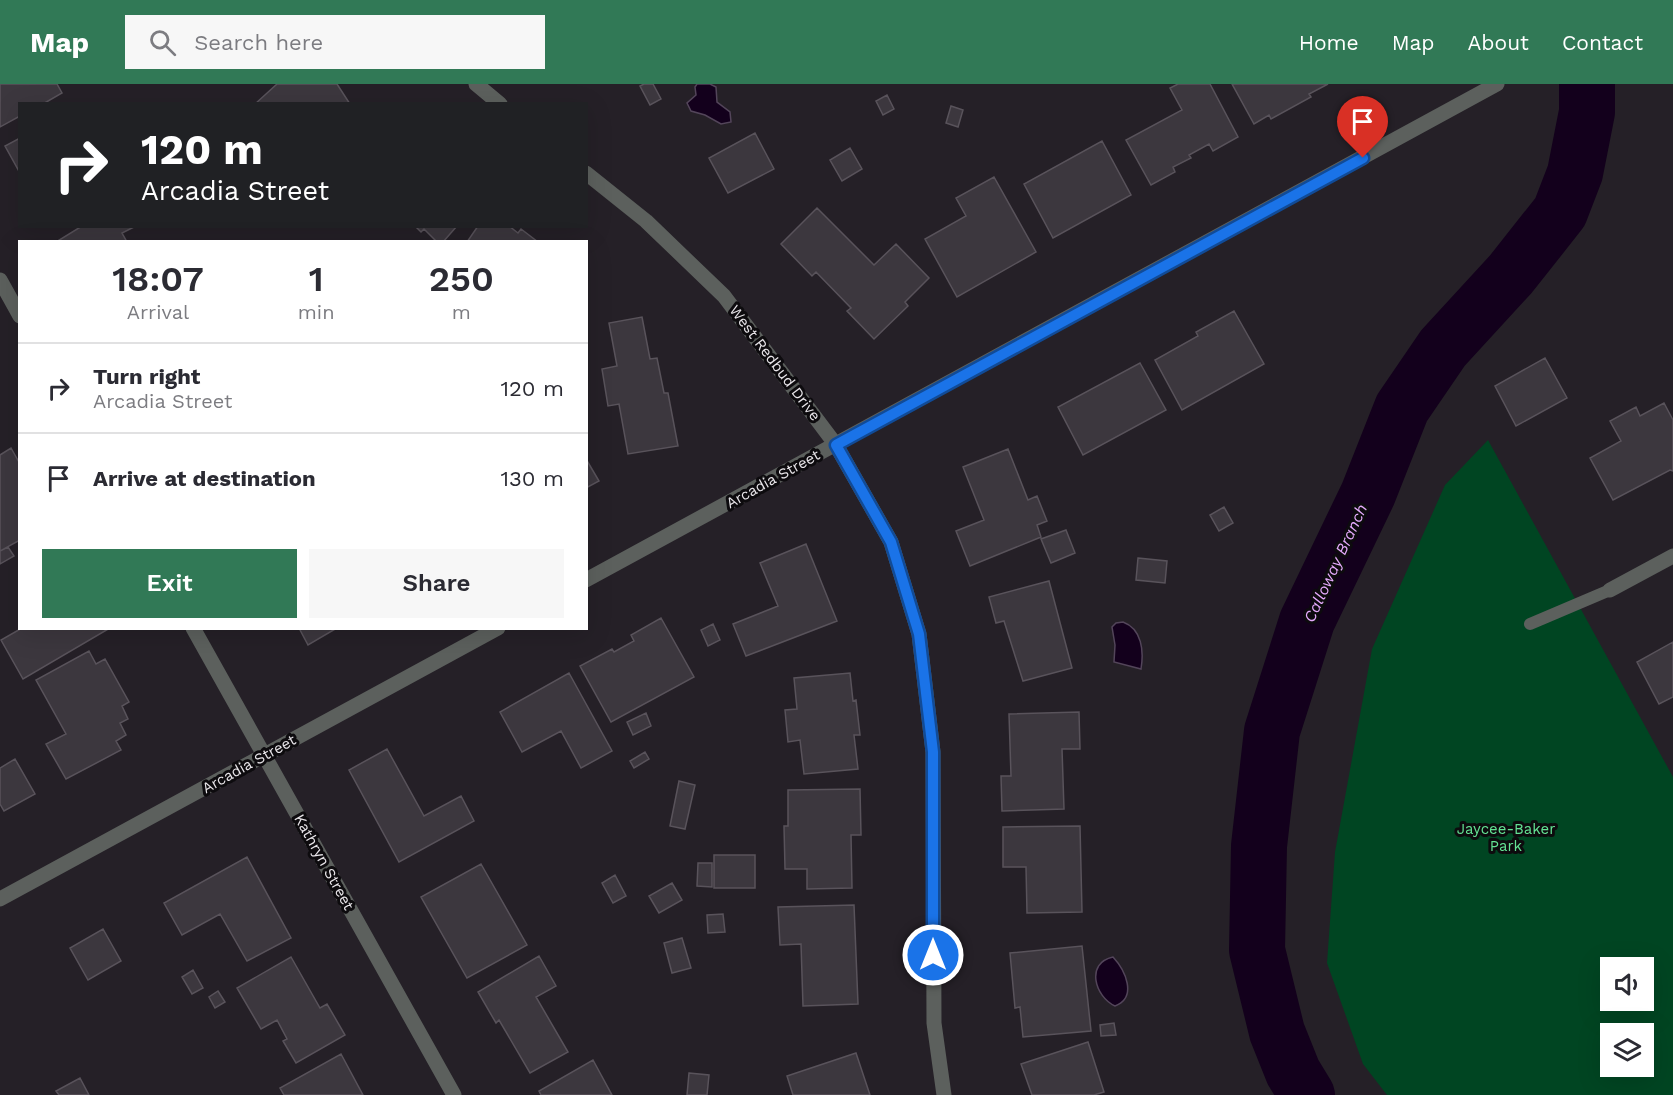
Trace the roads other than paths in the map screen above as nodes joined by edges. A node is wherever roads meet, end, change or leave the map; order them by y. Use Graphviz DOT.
graph roads {
  1 [pos="476,84"];
  2 [pos="1493,86"];
  3 [pos="498,102"];
  4 [pos="588,175"];
  5 [pos="0,280"];
  6 [pos="18,312"];
  7 [pos="836,445"];
  8 [pos="1673,556"];
  9 [pos="588,579"];
  10 [pos="1610,590"];
  11 [pos="1530,624"];
  12 [pos="194,630"];
  13 [pos="494,630"];
  14 [pos="264,755"];
  15 [pos="0,899"];
  16 [pos="454,1095"];
  17 [pos="944,1095"];
  1 -- 3 [label="street"];
  2 -- 7 [label="street, Arcadia Street"];
  4 -- 7 [label="street, West Redbud Drive"];
  5 -- 6 [label="street"];
  7 -- 9 [label="street, Arcadia Street"];
  7 -- 17 [label="street, West Redbud Drive"];
  8 -- 10 [label="street"];
  10 -- 11 [label="lane"];
  12 -- 14 [label="street, Kathryn Street"];
  13 -- 14 [label="street, Arcadia Street"];
  14 -- 15 [label="street, Arcadia Street"];
  14 -- 16 [label="street, Kathryn Street"];
}
